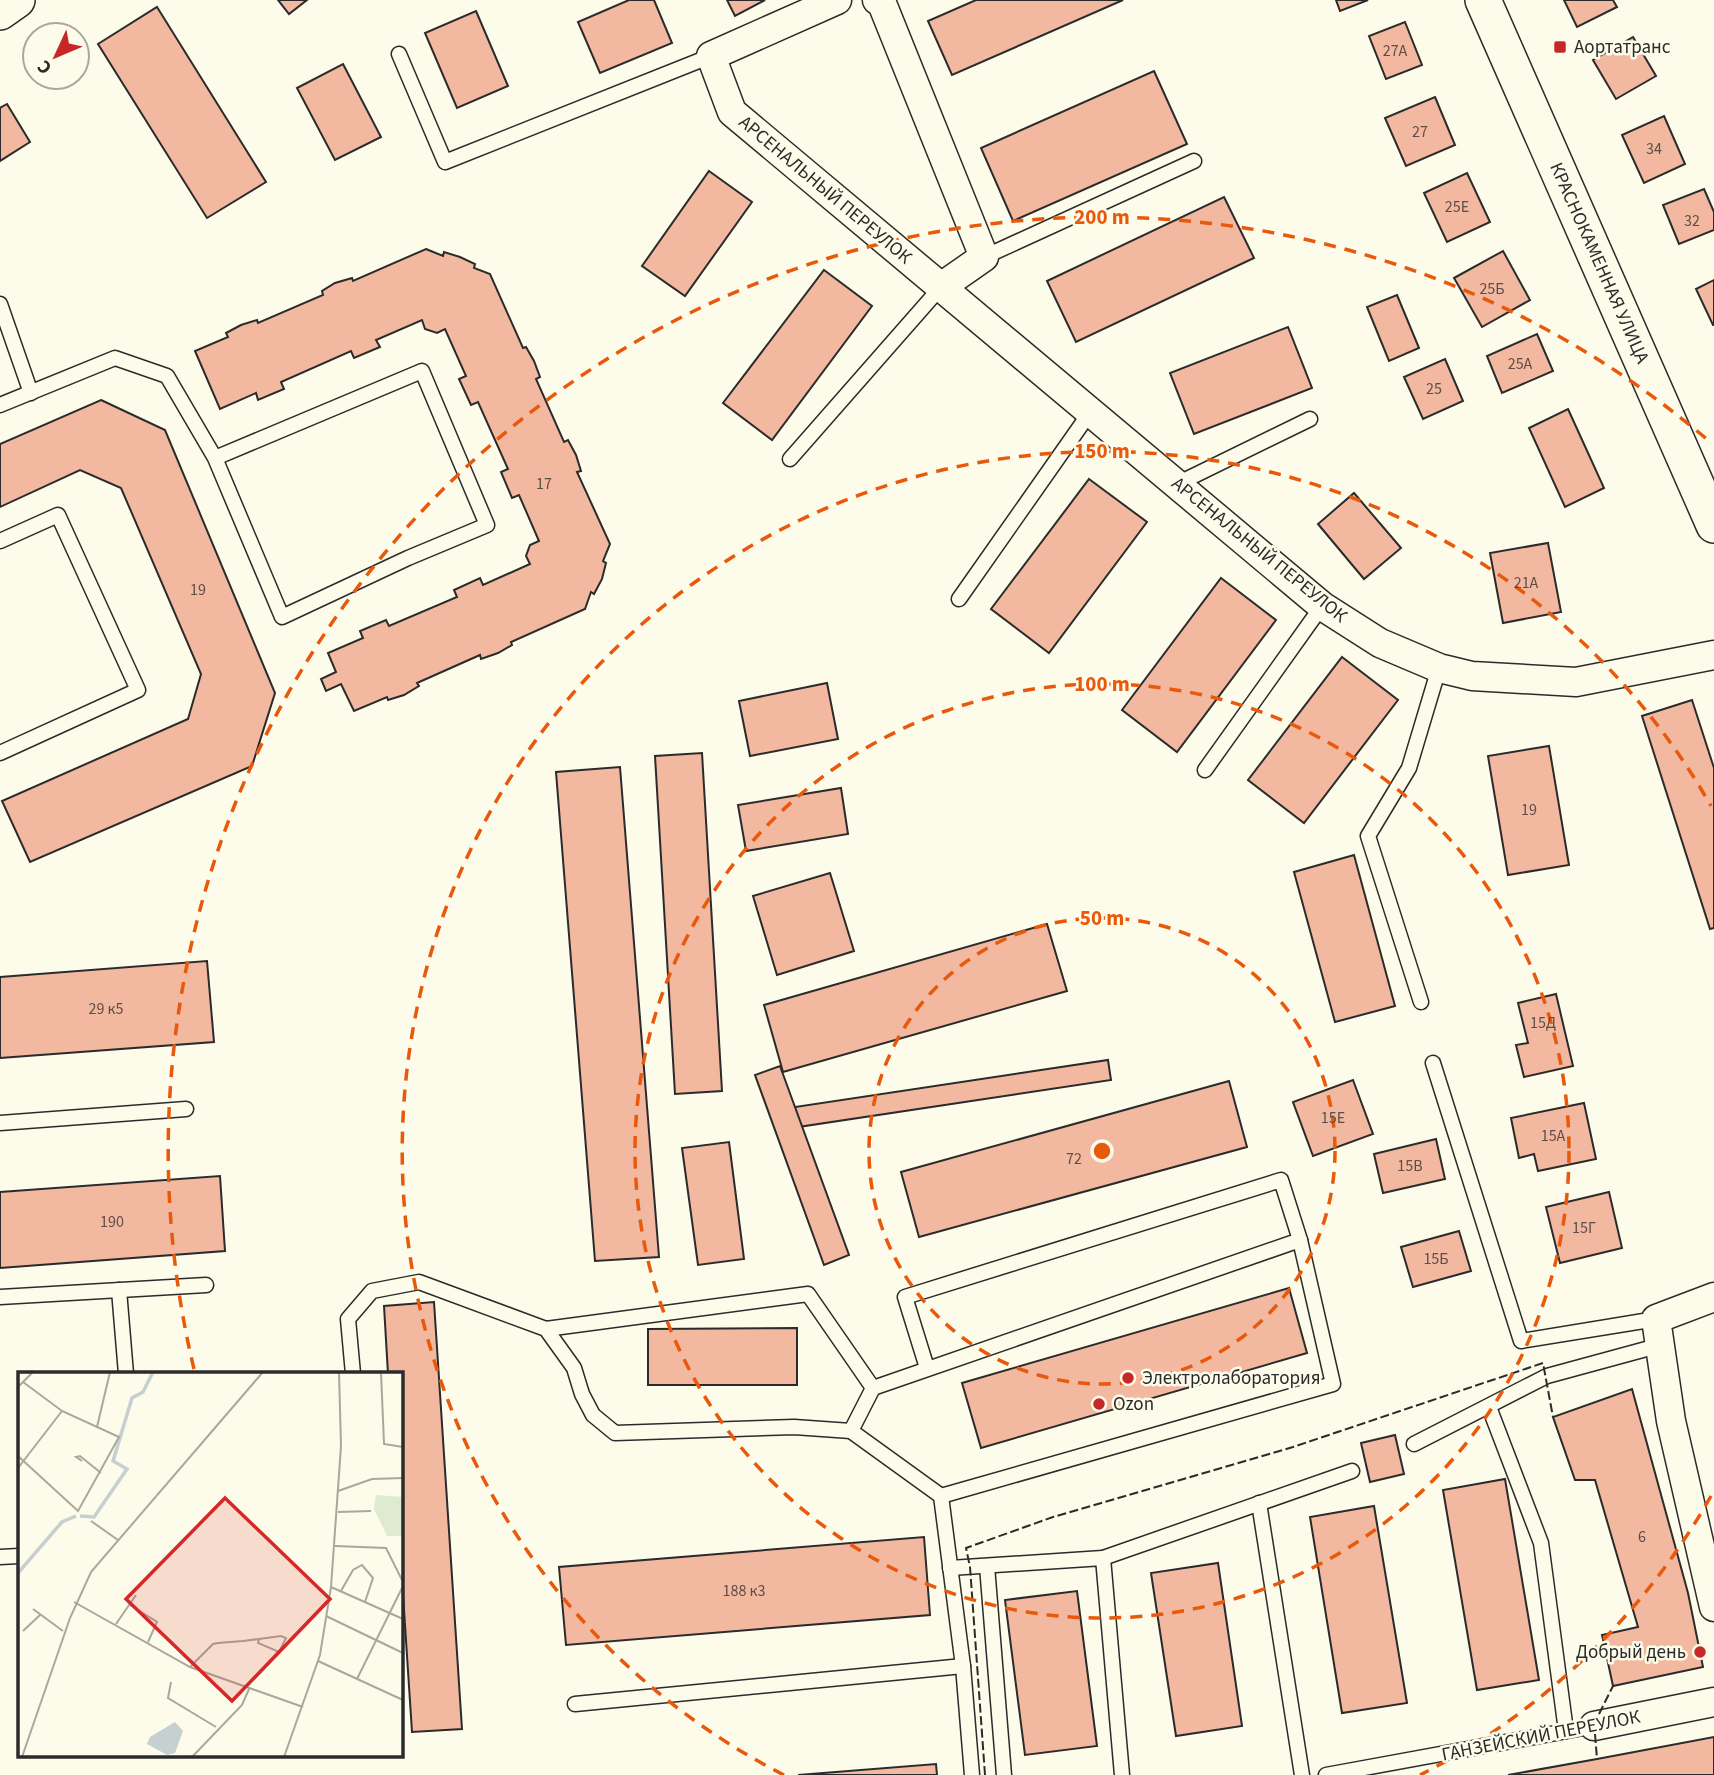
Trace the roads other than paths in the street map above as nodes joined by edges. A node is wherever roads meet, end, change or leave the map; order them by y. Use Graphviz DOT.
graph roads {
  1 [pos="17,0"];
  2 [pos="837,0"];
  3 [pos="880,0"];
  4 [pos="1483,0"];
  5 [pos="0,12"];
  6 [pos="399,54"];
  7 [pos="711,56"];
  8 [pos="1194,161"];
  9 [pos="984,257"];
  10 [pos="941,287"];
  11 [pos="0,304"];
  12 [pos="31,393"];
  13 [pos="0,405"];
  14 [pos="1091,411"];
  15 [pos="1310,419"];
  16 [pos="215,458"];
  17 [pos="790,459"];
  18 [pos="1177,484"];
  19 [pos="1714,525"];
  20 [pos="0,541"];
  21 [pos="959,599"];
  22 [pos="1322,606"];
  23 [pos="1714,654"];
  24 [pos="1439,668"];
  25 [pos="0,753"];
  26 [pos="1205,771"];
  27 [pos="1421,1002"];
  28 [pos="1433,1063"];
  29 [pos="186,1109"];
  30 [pos="0,1124"];
  31 [pos="1300,1240"];
  32 [pos="206,1285"];
  33 [pos="119,1290"];
  34 [pos="0,1297"];
  35 [pos="1714,1297"];
  36 [pos="546,1329"];
  37 [pos="1659,1332"];
  38 [pos="927,1368"];
  39 [pos="126,1372"];
  40 [pos="353,1372"];
  41 [pos="873,1388"];
  42 [pos="1489,1407"];
  43 [pos="851,1431"];
  44 [pos="1414,1444"];
  45 [pos="1352,1471"];
  46 [pos="941,1496"];
  47 [pos="1259,1503"];
  48 [pos="18,1556"];
  49 [pos="0,1557"];
  50 [pos="1103,1558"];
  51 [pos="988,1566"];
  52 [pos="950,1568"];
  53 [pos="1714,1607"];
  54 [pos="963,1667"];
  55 [pos="1714,1702"];
  56 [pos="575,1704"];
  57 [pos="1594,1726"];
  58 [pos="1566,1731"];
  59 [pos="972,1775"];
  60 [pos="1004,1775"];
  61 [pos="1122,1775"];
  62 [pos="1302,1775"];
  63 [pos="1326,1775"];
  1 -- 5 [label="street"];
  2 -- 7 [label="street"];
  3 -- 9 [label="street"];
  4 -- 19 [label="street, КРАСНОКАМЕННАЯ УЛИЦА"];
  6 -- 7 [label="lane"];
  7 -- 10 [label="street, АРСЕНАЛЬНЫЙ ПЕРЕУЛОК"];
  8 -- 9 [label="lane"];
  9 -- 10 [label="street"];
  10 -- 14 [label="street, АРСЕНАЛЬНЫЙ ПЕРЕУЛОК"];
  10 -- 17 [label="lane"];
  11 -- 12 [label="lane"];
  12 -- 13 [label="lane"];
  12 -- 16 [label="lane"];
  14 -- 18 [label="street, АРСЕНАЛЬНЫЙ ПЕРЕУЛОК"];
  14 -- 21 [label="lane"];
  15 -- 18 [label="lane"];
  16 -- 16 [label="lane"];
  18 -- 22 [label="street, АРСЕНАЛЬНЫЙ ПЕРЕУЛОК"];
  20 -- 25 [label="lane"];
  22 -- 24 [label="street, АРСЕНАЛЬНЫЙ ПЕРЕУЛОК"];
  22 -- 26 [label="lane"];
  23 -- 24 [label="street, АРСЕНАЛЬНЫЙ ПЕРЕУЛОК"];
  24 -- 27 [label="lane"];
  28 -- 37 [label="lane"];
  29 -- 30 [label="lane"];
  31 -- 38 [label="lane"];
  31 -- 38 [label="lane"];
  31 -- 46 [label="lane"];
  32 -- 33 [label="lane"];
  33 -- 34 [label="lane"];
  33 -- 39 [label="lane"];
  35 -- 37 [label="street"];
  36 -- 40 [label="lane"];
  36 -- 41 [label="lane"];
  36 -- 43 [label="lane"];
  37 -- 42 [label="lane"];
  37 -- 53 [label="street"];
  38 -- 41 [label="lane"];
  41 -- 43 [label="lane"];
  42 -- 44 [label="lane"];
  42 -- 58 [label="lane"];
  43 -- 46 [label="lane"];
  45 -- 47 [label="lane"];
  46 -- 52 [label="lane"];
  47 -- 50 [label="lane"];
  47 -- 62 [label="lane"];
  48 -- 49 [label="lane"];
  50 -- 51 [label="lane"];
  50 -- 61 [label="lane"];
  51 -- 52 [label="lane"];
  51 -- 60 [label="lane"];
  52 -- 54 [label="lane"];
  54 -- 56 [label="lane"];
  54 -- 59 [label="lane"];
  55 -- 57 [label="street, ГАНЗЕЙСКИЙ ПЕРЕУЛОК"];
  57 -- 58 [label="lane, ГАНЗЕЙСКИЙ ПЕРЕУЛОК"];
  58 -- 63 [label="lane, ГАНЗЕЙСКИЙ ПЕРЕУЛОК"];
}
